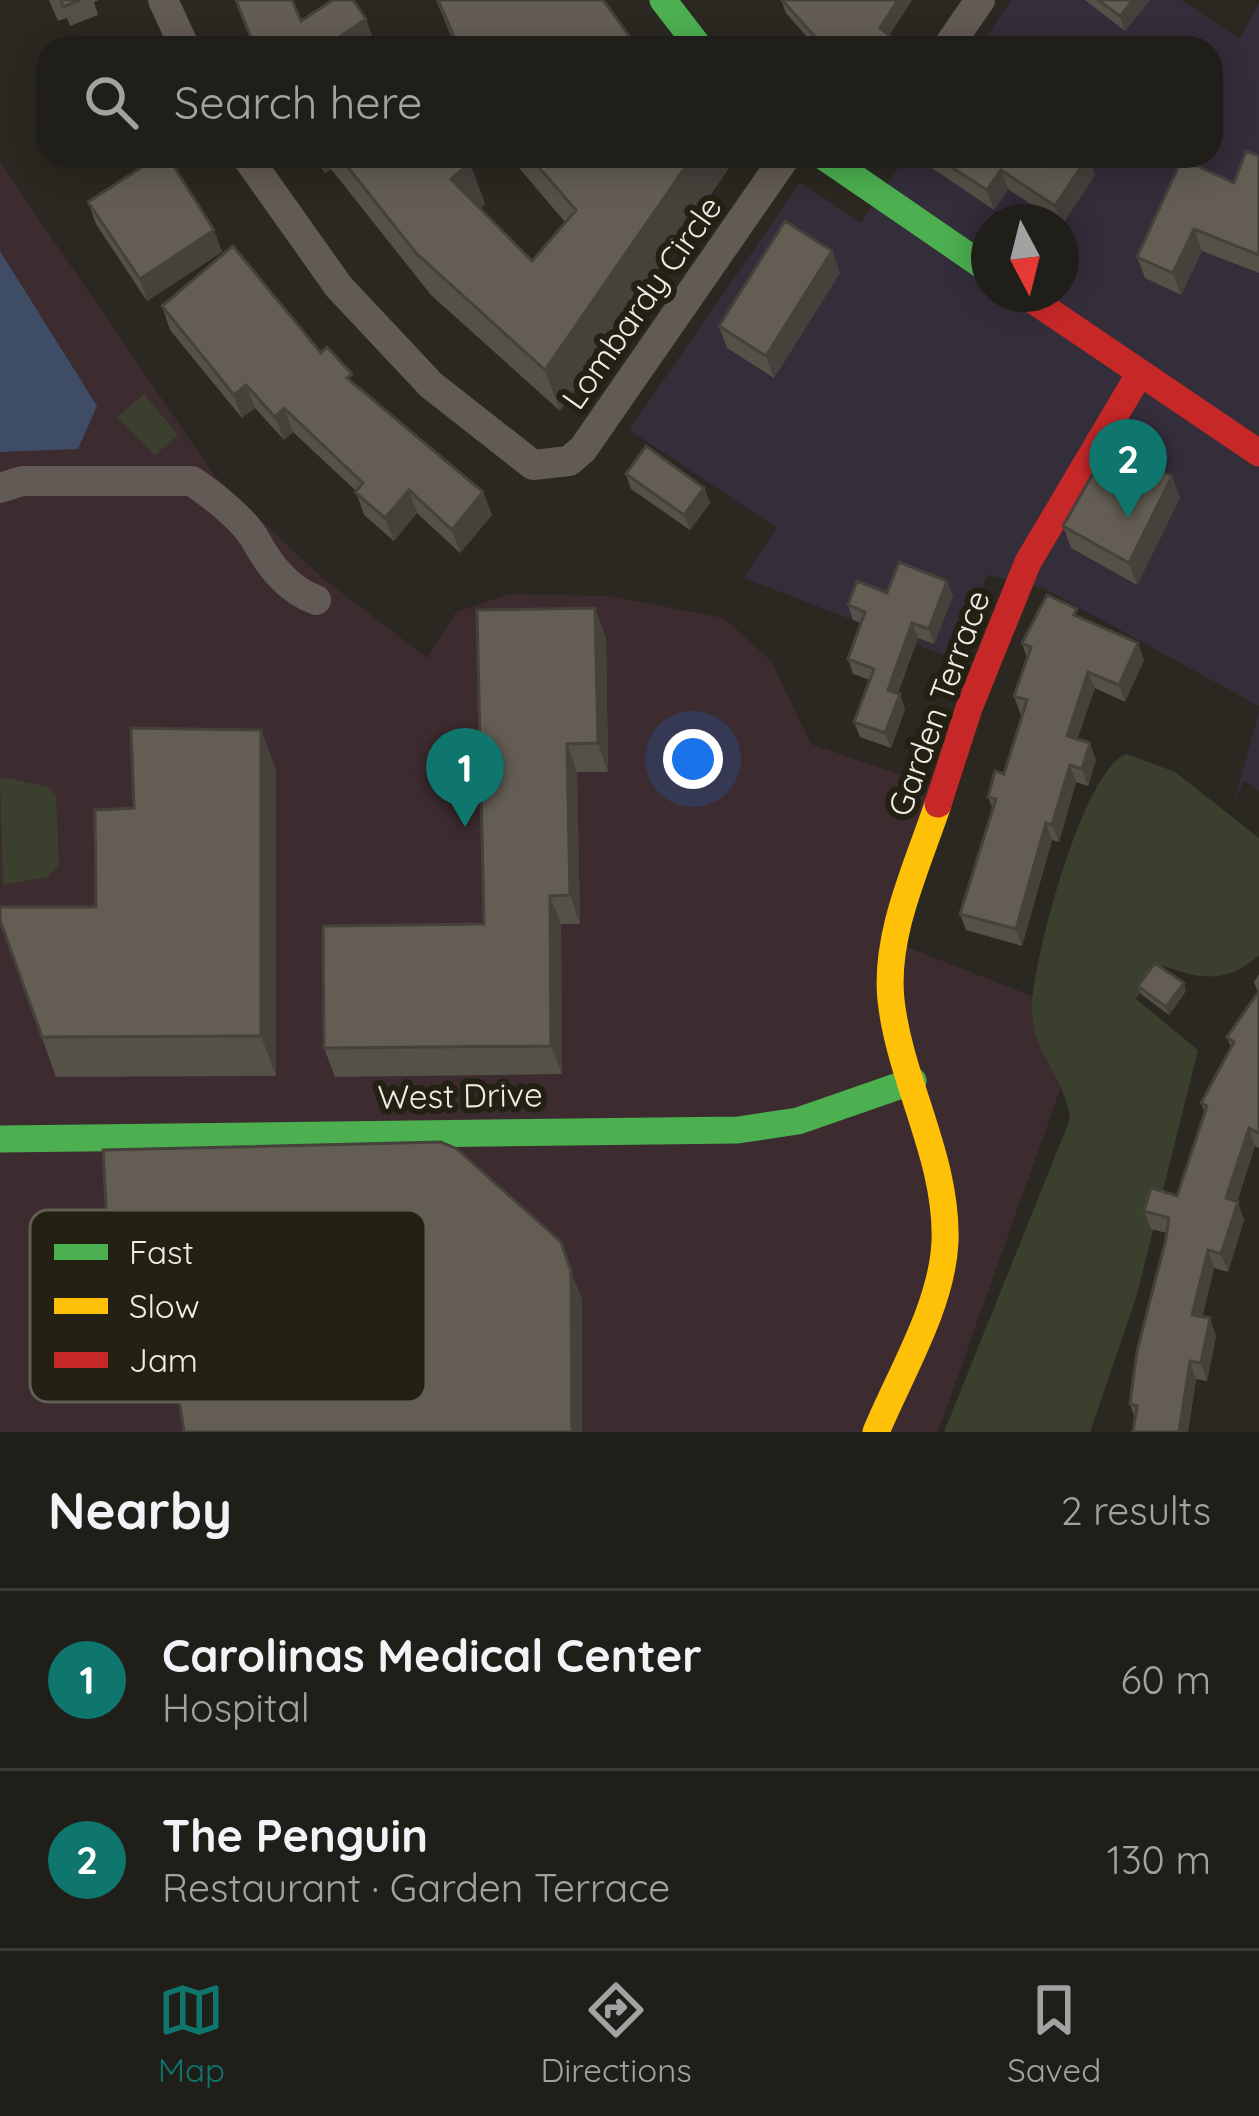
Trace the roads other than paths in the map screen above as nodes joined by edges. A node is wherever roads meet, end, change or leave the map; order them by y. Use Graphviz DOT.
graph roads {
  1 [pos="163,0"];
  2 [pos="663,0"];
  3 [pos="980,0"];
  4 [pos="180,36"];
  5 [pos="691,36"];
  6 [pos="955,36"];
  7 [pos="255,168"];
  8 [pos="778,168"];
  9 [pos="866,168"];
  10 [pos="971,255"];
  11 [pos="1050,312"];
  12 [pos="1140,373"];
  13 [pos="1259,453"];
  14 [pos="0,488"];
  15 [pos="256,542"];
  16 [pos="913,1081"];
  17 [pos="0,1138"];
  18 [pos="876,1432"];
  1 -- 4 [label="street"];
  2 -- 5 [label="street"];
  3 -- 6 [label="street"];
  7 -- 8 [label="street, Lombardy Circle"];
  9 -- 10 [label="street"];
  11 -- 12 [label="street"];
  12 -- 13 [label="street"];
  12 -- 16 [label="street, Garden Terrace"];
  14 -- 15 [label="street"];
  16 -- 17 [label="street, West Drive"];
  16 -- 18 [label="street, Garden Terrace"];
}
